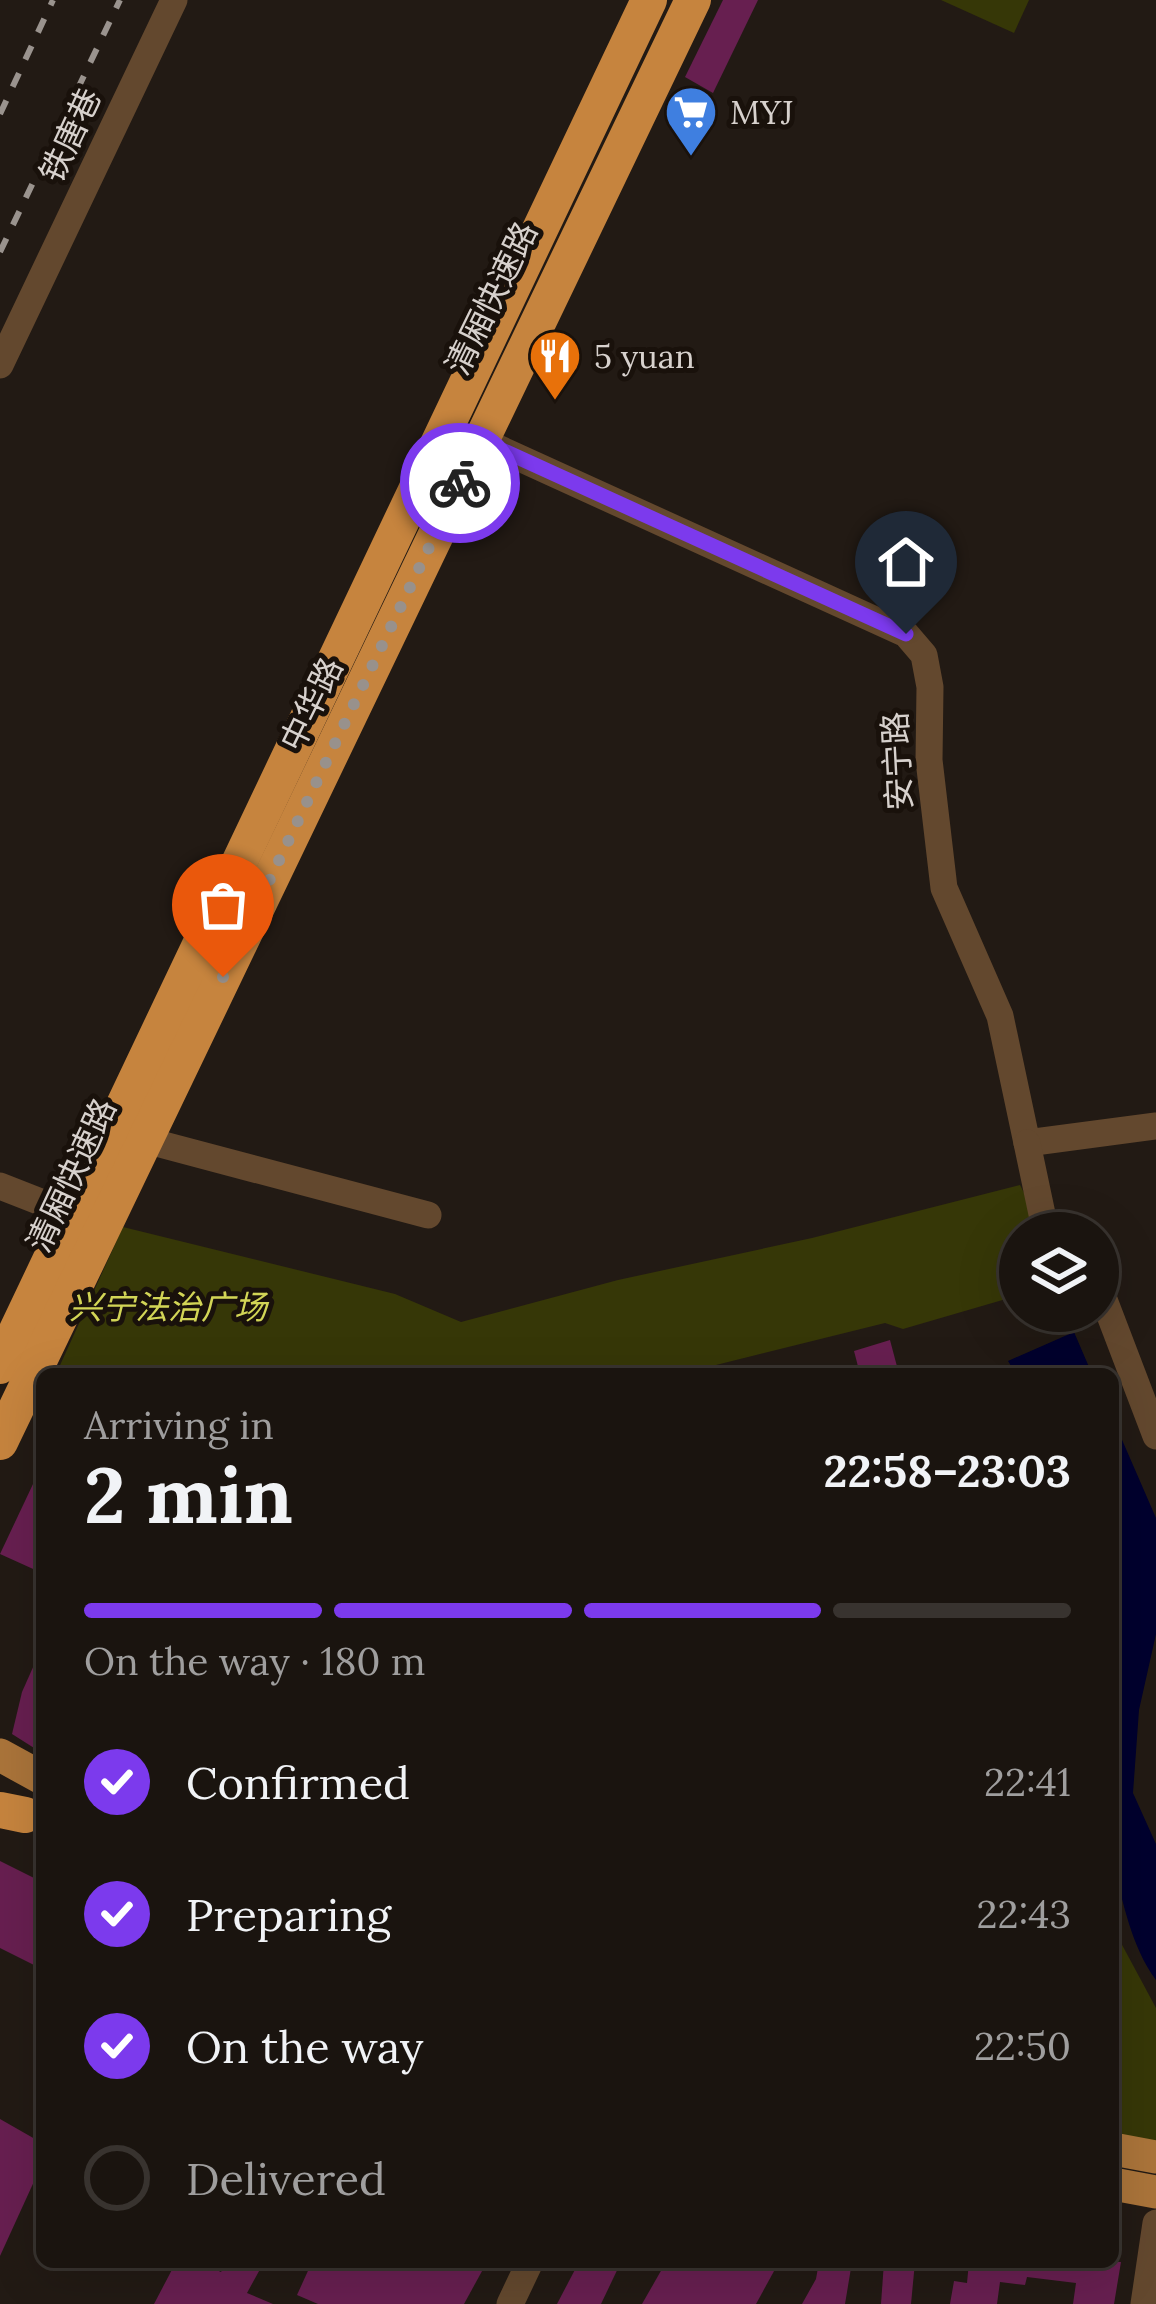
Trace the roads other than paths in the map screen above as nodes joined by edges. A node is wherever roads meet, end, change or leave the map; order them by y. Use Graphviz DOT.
graph roads {
  1 [pos="174,0"];
  2 [pos="627,0"];
  3 [pos="649,0"];
  4 [pos="679,0"];
  5 [pos="694,0"];
  6 [pos="0,365"];
  7 [pos="480,440"];
  8 [pos="1156,1126"];
  9 [pos="145,1140"];
  10 [pos="1027,1143"];
  11 [pos="0,1186"];
  12 [pos="50,1206"];
  13 [pos="1042,1212"];
  14 [pos="428,1215"];
  15 [pos="1117,1332"];
  16 [pos="7,1349"];
  17 [pos="0,1409"];
  18 [pos="0,1420"];
  19 [pos="1156,1436"];
  20 [pos="0,1442"];
  21 [pos="0,1755"];
  22 [pos="36,1775"];
  23 [pos="1119,2150"];
  24 [pos="1156,2157"];
  25 [pos="1119,2185"];
  26 [pos="1156,2192"];
  27 [pos="1156,2223"];
  28 [pos="527,2268"];
  29 [pos="510,2304"];
  30 [pos="1144,2304"];
  1 -- 6 [label="street, 铁唐巷"];
  2 -- 12 [label="highway, 中华路"];
  3 -- 16 [label="highway, 清厢快速路"];
  4 -- 16 [label="highway, 清厢快速路"];
  5 -- 7 [label="highway, 中华路"];
  7 -- 9 [label="highway, 中华路"];
  7 -- 10 [label="street, 安宁路"];
  8 -- 10 [label="street"];
  9 -- 14 [label="street"];
  9 -- 20 [label="highway, 中华路"];
  10 -- 13 [label="street, 安宁路"];
  11 -- 12 [label="street"];
  12 -- 16 [label="highway, 中华路"];
  15 -- 19 [label="street"];
  16 -- 17 [label="highway, 清厢快速路"];
  16 -- 18 [label="highway"];
  21 -- 22 [label="main road"];
  23 -- 24 [label="main road"];
  25 -- 26 [label="main road"];
  27 -- 30 [label="street"];
  28 -- 29 [label="street"];
}
